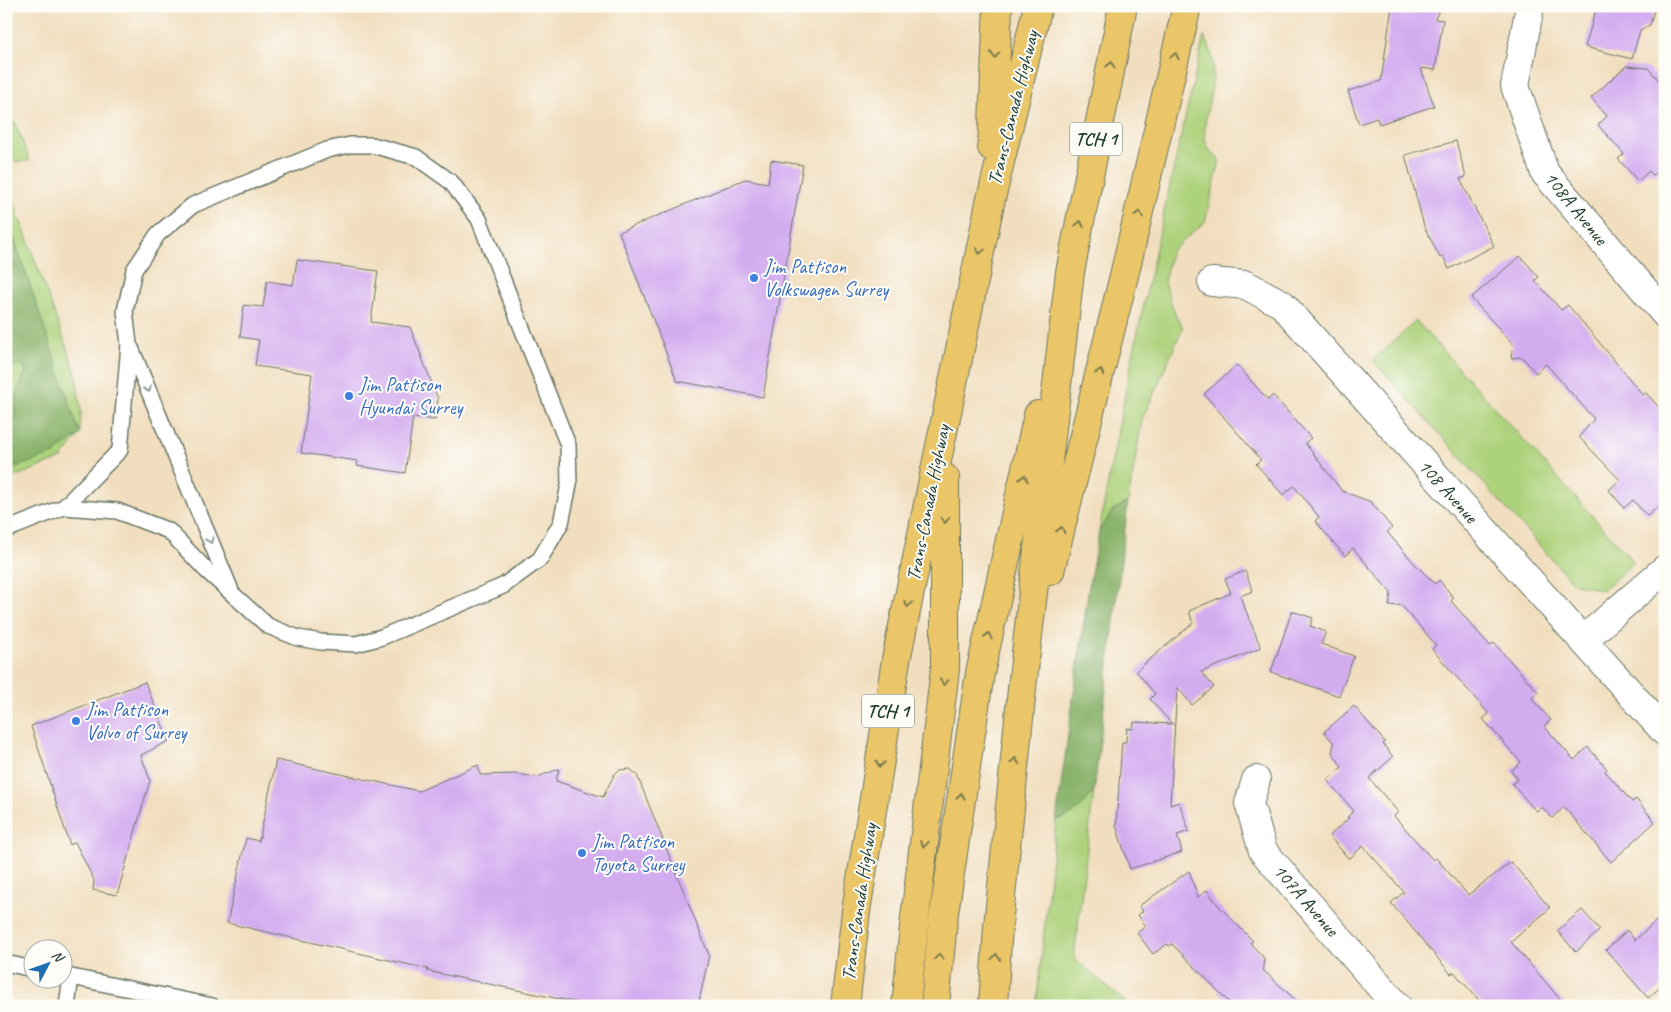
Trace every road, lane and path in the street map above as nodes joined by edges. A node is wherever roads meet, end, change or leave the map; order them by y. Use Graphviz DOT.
graph roads {
  1 [pos="998,6"];
  2 [pos="1038,6"];
  3 [pos="1123,6"];
  4 [pos="1187,6"];
  5 [pos="1530,6"];
  6 [pos="990,204"];
  7 [pos="1070,272"];
  8 [pos="1212,282"];
  9 [pos="1665,314"];
  10 [pos="129,344"];
  11 [pos="945,419"];
  12 [pos="64,507"];
  13 [pos="6,530"];
  14 [pos="1665,569"];
  15 [pos="230,589"];
  16 [pos="1583,640"];
  17 [pos="1023,679"];
  18 [pos="1665,732"];
  19 [pos="1256,780"];
  20 [pos="6,963"];
  21 [pos="22,967"];
  22 [pos="72,977"];
  23 [pos="67,990"];
  24 [pos="66,1006"];
  25 [pos="212,1006"];
  26 [pos="845,1006"];
  27 [pos="906,1006"];
  28 [pos="935,1006"];
  29 [pos="993,1006"];
  30 [pos="1396,1006"];
  1 -- 6 [label="highway, one-way"];
  2 -- 6 [label="highway, Trans-Canada Highway / TCH 1"];
  7 -- 3 [label="highway, TCH 1, one-way"];
  17 -- 4 [label="highway, one-way"];
  5 -- 9 [label="street, 108A Avenue"];
  6 -- 11 [label="highway, Trans-Canada Highway / TCH 1, one-way"];
  7 -- 17 [label="highway, TCH 1"];
  28 -- 7 [label="highway, one-way"];
  8 -- 16 [label="street, 108 Avenue"];
  10 -- 12 [label="lane"];
  10 -- 15 [label="lane, one-way"];
  10 -- 15 [label="lane"];
  11 -- 26 [label="highway, Trans-Canada Highway / TCH 1, one-way"];
  11 -- 27 [label="highway, one-way"];
  12 -- 13 [label="lane"];
  12 -- 15 [label="lane"];
  14 -- 16 [label="street"];
  16 -- 18 [label="street, 108 Avenue"];
  29 -- 17 [label="highway, TCH 1, one-way"];
  19 -- 30 [label="street, 107A Avenue"];
  20 -- 21 [label="lane"];
  22 -- 25 [label="lane"];
  23 -- 24 [label="lane"];
}
